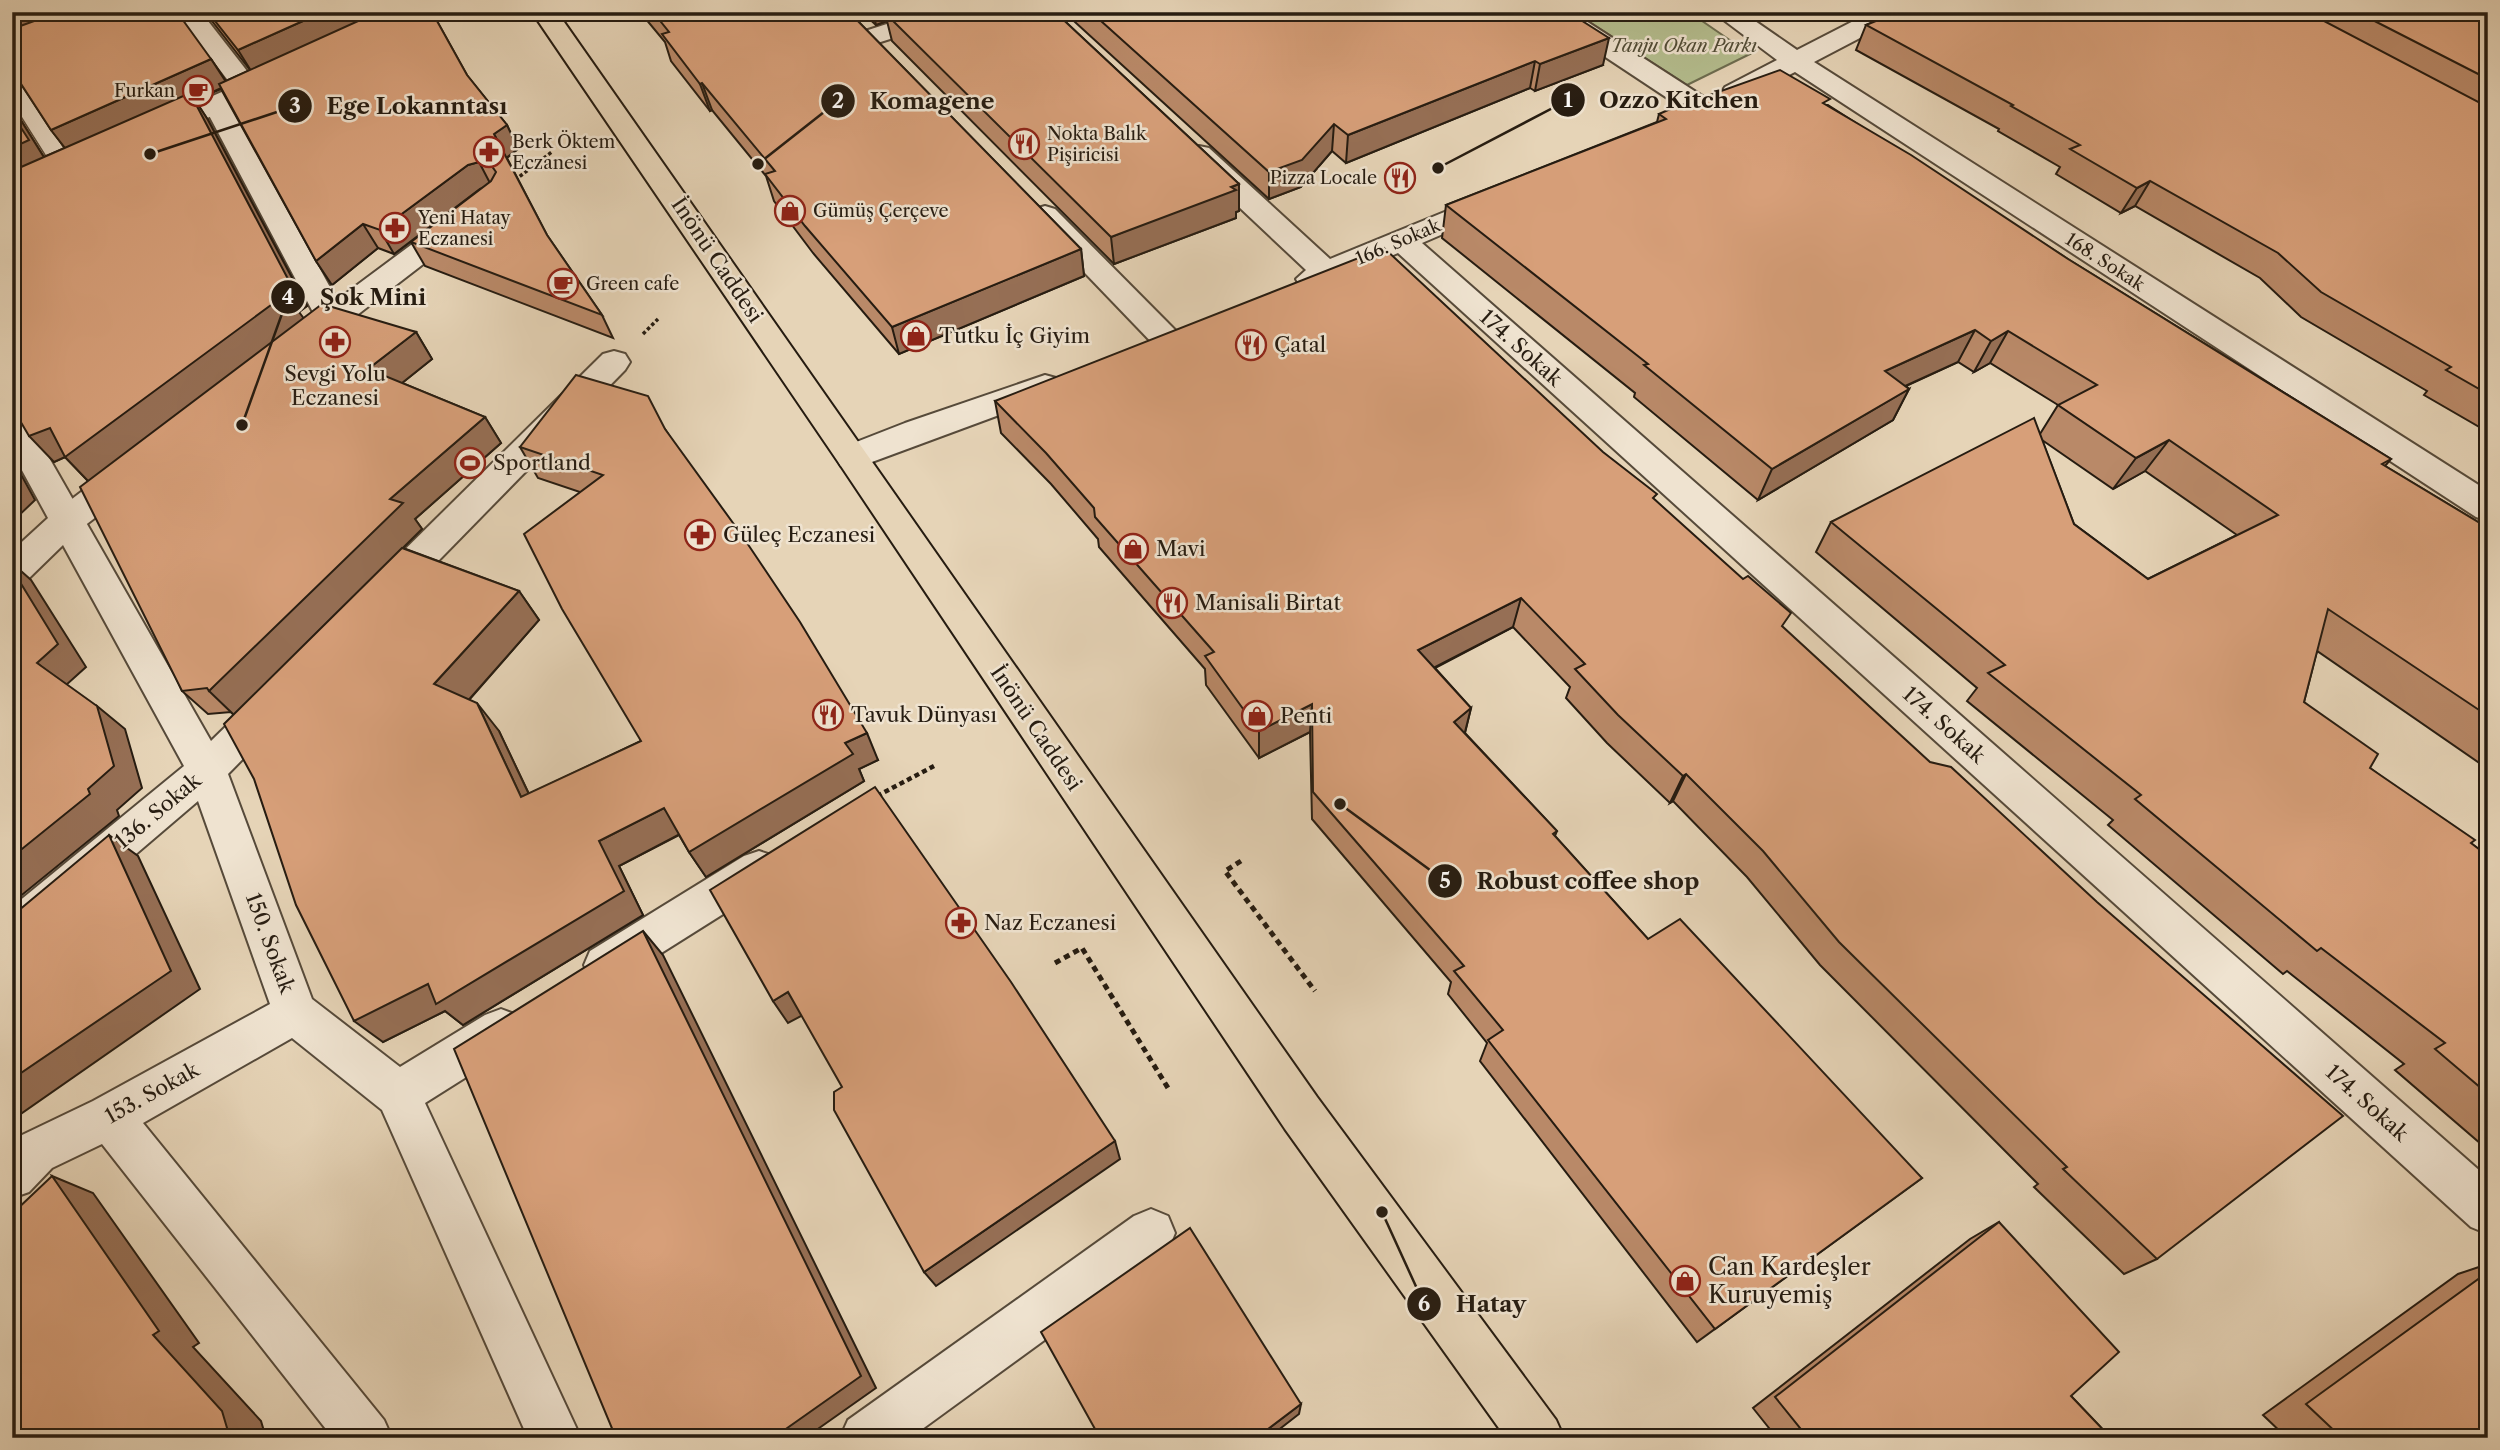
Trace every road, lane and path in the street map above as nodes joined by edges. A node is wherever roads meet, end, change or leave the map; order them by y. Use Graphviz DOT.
graph roads {
  1 [pos="188,12"];
  2 [pos="544,12"];
  3 [pos="951,12"];
  4 [pos="1554,12"];
  5 [pos="1725,12"];
  6 [pos="1891,12"];
  7 [pos="871,38"];
  8 [pos="1797,62"];
  9 [pos="296,67"];
  10 [pos="12,83"];
  11 [pos="248,89"];
  12 [pos="216,104"];
  13 [pos="1176,133"];
  14 [pos="129,143"];
  15 [pos="553,152"];
  16 [pos="92,160"];
  17 [pos="56,177"];
  18 [pos="1025,195"];
  19 [pos="1511,195"];
  20 [pos="492,197"];
  21 [pos="1401,240"];
  22 [pos="1326,272"];
  23 [pos="1290,288"];
  24 [pos="332,319"];
  25 [pos="1169,342"];
  26 [pos="277,361"];
  27 [pos="614,362"];
  28 [pos="1069,378"];
  29 [pos="12,422"];
  30 [pos="155,454"];
  31 [pos="853,457"];
  32 [pos="2488,470"];
  33 [pos="2474,499"];
  34 [pos="67,521"];
  35 [pos="12,572"];
  36 [pos="362,615"];
  37 [pos="295,683"];
  38 [pos="934,766"];
  39 [pos="207,770"];
  40 [pos="877,796"];
  41 [pos="795,847"];
  42 [pos="1241,861"];
  43 [pos="12,933"];
  44 [pos="1055,963"];
  45 [pos="573,985"];
  46 [pos="1315,991"];
  47 [pos="538,1006"];
  48 [pos="295,1013"];
  49 [pos="1168,1088"];
  50 [pos="398,1094"];
  51 [pos="109,1117"];
  52 [pos="12,1175"];
  53 [pos="2488,1210"];
  54 [pos="1152,1233"];
  55 [pos="366,1438"];
  56 [pos="555,1438"];
  57 [pos="866,1438"];
  58 [pos="1538,1438"];
  1 -- 11 [label="street"];
  2 -- 31 [label="main road, İnönü Caddesi"];
  3 -- 7 [label="street"];
  4 -- 8 [label="street"];
  5 -- 8 [label="street, 168. Sokak"];
  6 -- 8 [label="street"];
  8 -- 33 [label="street, 168. Sokak"];
  9 -- 11 [label="street"];
  10 -- 17 [label="lane"];
  11 -- 12 [label="street"];
  12 -- 14 [label="street"];
  12 -- 24 [label="street"];
  13 -- 22 [label="street"];
  15 -- 20 [label="path"];
  16 -- 17 [label="street"];
  18 -- 25 [label="street"];
  19 -- 21 [label="street, 166. Sokak"];
  20 -- 24 [label="street"];
  21 -- 22 [label="street, 166. Sokak"];
  21 -- 53 [label="street, 174. Sokak"];
  22 -- 23 [label="street, 166. Sokak"];
  24 -- 26 [label="street"];
  27 -- 36 [label="street"];
  28 -- 31 [label="street"];
  29 -- 34 [label="street, 150. Sokak"];
  30 -- 34 [label="street"];
  31 -- 58 [label="main road, İnönü Caddesi"];
  32 -- 33 [label="street"];
  34 -- 35 [label="street"];
  34 -- 39 [label="street, 150. Sokak"];
  37 -- 39 [label="street, 136. Sokak"];
  38 -- 40 [label="path"];
  39 -- 43 [label="street, 136. Sokak"];
  39 -- 48 [label="street, 150. Sokak"];
  41 -- 45 [label="street"];
  42 -- 46 [label="path"];
  44 -- 49 [label="path"];
  47 -- 50 [label="street"];
  48 -- 50 [label="street, 150. Sokak"];
  48 -- 51 [label="street, 153. Sokak"];
  50 -- 56 [label="street, 150. Sokak"];
  51 -- 52 [label="street, 153. Sokak"];
  51 -- 55 [label="street"];
  54 -- 57 [label="street"];
}
